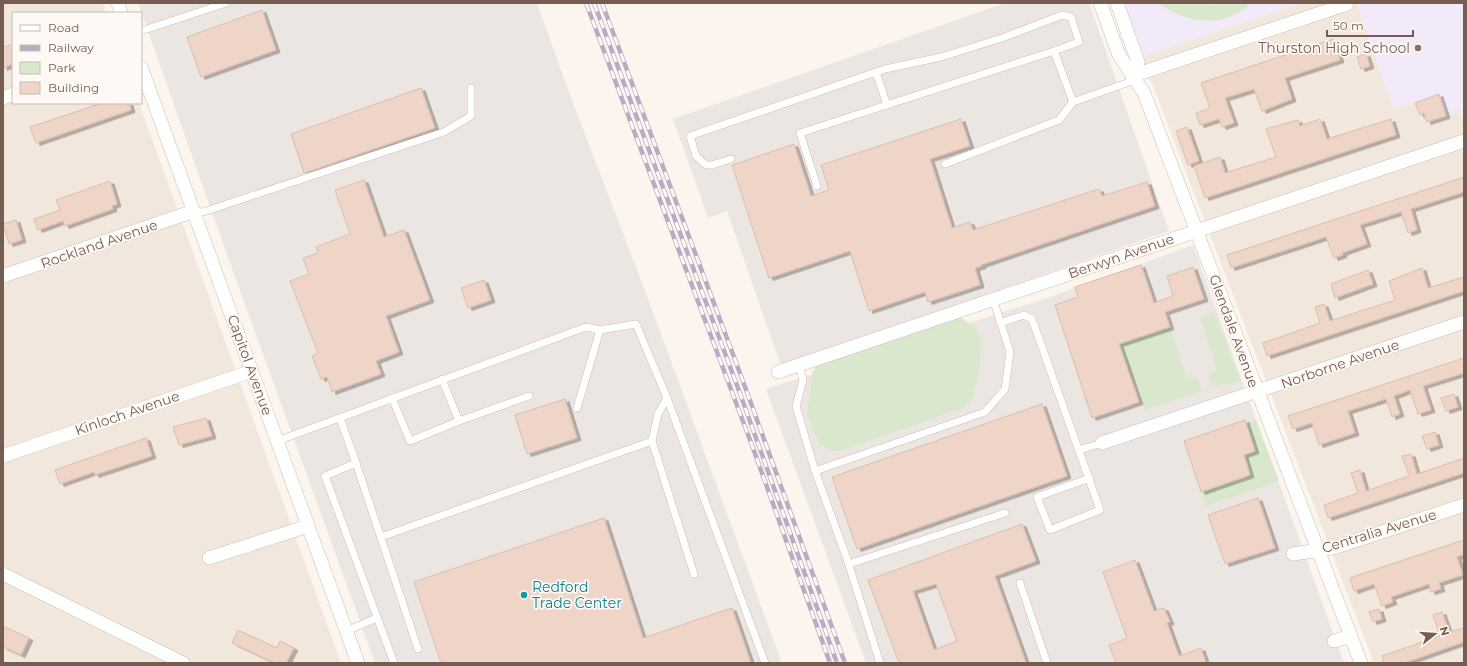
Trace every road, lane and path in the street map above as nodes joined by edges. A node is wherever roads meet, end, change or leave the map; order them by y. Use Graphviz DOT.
graph roads {
  1 [pos="226,3"];
  2 [pos="1100,3"];
  3 [pos="1117,3"];
  4 [pos="1347,4"];
  5 [pos="142,31"];
  6 [pos="1054,51"];
  7 [pos="142,70"];
  8 [pos="876,72"];
  9 [pos="1134,78"];
  10 [pos="471,88"];
  11 [pos="1073,102"];
  12 [pos="888,105"];
  13 [pos="1464,141"];
  14 [pos="731,158"];
  15 [pos="945,164"];
  16 [pos="817,186"];
  17 [pos="194,211"];
  18 [pos="1197,230"];
  19 [pos="3,276"];
  20 [pos="993,299"];
  21 [pos="1464,322"];
  22 [pos="1000,323"];
  23 [pos="600,330"];
  24 [pos="799,365"];
  25 [pos="252,371"];
  26 [pos="778,372"];
  27 [pos="442,379"];
  28 [pos="1257,392"];
  29 [pos="529,396"];
  30 [pos="392,398"];
  31 [pos="667,398"];
  32 [pos="577,408"];
  33 [pos="340,418"];
  34 [pos="459,421"];
  35 [pos="277,441"];
  36 [pos="652,441"];
  37 [pos="1102,443"];
  38 [pos="1079,450"];
  39 [pos="3,456"];
  40 [pos="356,462"];
  41 [pos="815,471"];
  42 [pos="1090,478"];
  43 [pos="1464,505"];
  44 [pos="1005,513"];
  45 [pos="308,526"];
  46 [pos="381,537"];
  47 [pos="1318,550"];
  48 [pos="1293,554"];
  49 [pos="209,558"];
  50 [pos="849,564"];
  51 [pos="3,574"];
  52 [pos="694,574"];
  53 [pos="1020,583"];
  54 [pos="377,618"];
  55 [pos="346,630"];
  56 [pos="1351,636"];
  57 [pos="1334,642"];
  58 [pos="418,649"];
  59 [pos="183,663"];
  60 [pos="358,663"];
  61 [pos="394,663"];
  62 [pos="765,663"];
  63 [pos="880,663"];
  64 [pos="1047,663"];
  65 [pos="1361,663"];
  1 -- 5 [label="lane"];
  2 -- 9 [label="street, Glendale Avenue"];
  3 -- 9 [label="street"];
  4 -- 9 [label="street"];
  6 -- 8 [label="lane"];
  6 -- 11 [label="lane"];
  6 -- 12 [label="lane"];
  7 -- 17 [label="street, Capitol Avenue"];
  8 -- 12 [label="lane"];
  8 -- 14 [label="lane"];
  9 -- 11 [label="lane"];
  9 -- 18 [label="street, Glendale Avenue"];
  10 -- 17 [label="lane"];
  11 -- 15 [label="lane"];
  12 -- 16 [label="lane"];
  13 -- 18 [label="street, Berwyn Avenue"];
  17 -- 19 [label="street, Rockland Avenue"];
  17 -- 25 [label="street, Capitol Avenue"];
  18 -- 20 [label="street, Berwyn Avenue"];
  18 -- 28 [label="street, Glendale Avenue"];
  20 -- 22 [label="lane"];
  20 -- 24 [label="street, Berwyn Avenue"];
  21 -- 28 [label="street, Norborne Avenue"];
  22 -- 38 [label="lane"];
  22 -- 41 [label="lane"];
  23 -- 27 [label="lane"];
  23 -- 31 [label="lane"];
  23 -- 32 [label="lane"];
  24 -- 26 [label="street, Berwyn Avenue"];
  24 -- 41 [label="lane"];
  25 -- 35 [label="street, Capitol Avenue"];
  25 -- 39 [label="street, Kinloch Avenue"];
  27 -- 30 [label="lane"];
  27 -- 34 [label="lane"];
  28 -- 37 [label="street, Norborne Avenue"];
  28 -- 47 [label="street, Glendale Avenue"];
  29 -- 34 [label="lane"];
  30 -- 33 [label="lane"];
  30 -- 34 [label="lane"];
  31 -- 36 [label="lane"];
  31 -- 62 [label="lane"];
  33 -- 35 [label="lane"];
  33 -- 40 [label="lane"];
  35 -- 45 [label="street, Capitol Avenue"];
  36 -- 46 [label="lane"];
  36 -- 52 [label="lane"];
  37 -- 38 [label="lane"];
  38 -- 42 [label="lane"];
  40 -- 46 [label="lane"];
  40 -- 54 [label="lane"];
  41 -- 50 [label="lane"];
  42 -- 42 [label="lane"];
  43 -- 47 [label="street, Centralia Avenue"];
  44 -- 50 [label="lane"];
  45 -- 49 [label="street"];
  45 -- 55 [label="street, Capitol Avenue"];
  46 -- 58 [label="lane"];
  47 -- 48 [label="street, Centralia Avenue"];
  47 -- 56 [label="street, Glendale Avenue"];
  50 -- 63 [label="lane"];
  51 -- 59 [label="street"];
  53 -- 64 [label="lane"];
  54 -- 55 [label="lane"];
  54 -- 61 [label="lane"];
  55 -- 60 [label="street, Capitol Avenue"];
  56 -- 57 [label="street"];
  56 -- 65 [label="street, Glendale Avenue"];
}
